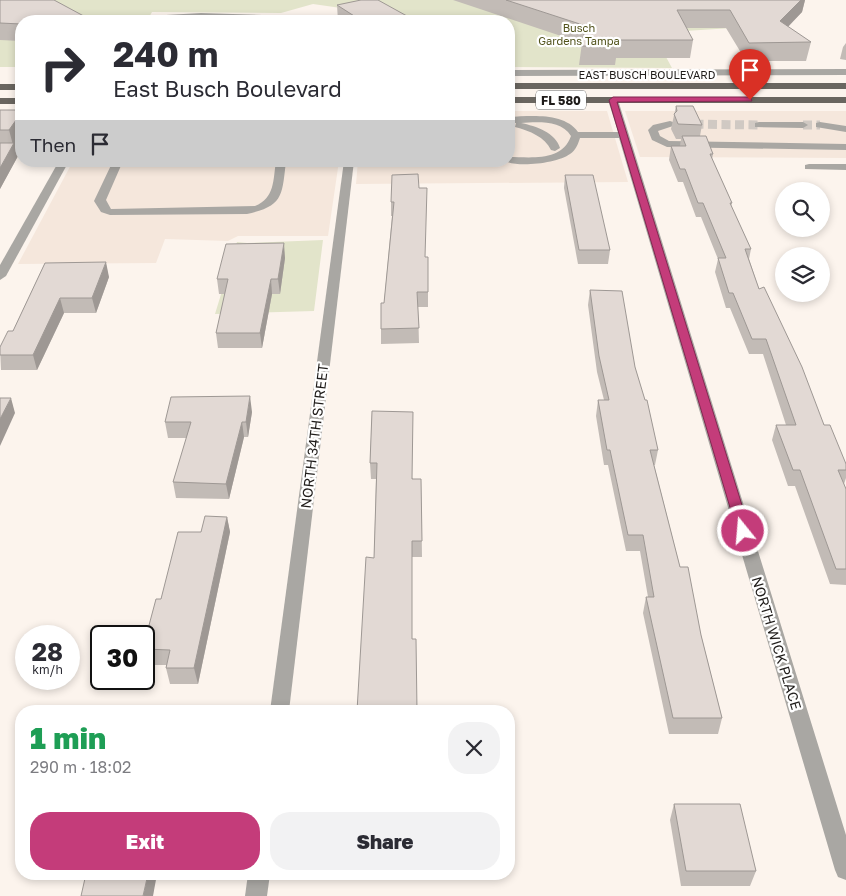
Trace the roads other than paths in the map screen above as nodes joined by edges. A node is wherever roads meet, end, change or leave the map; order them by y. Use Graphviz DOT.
graph roads {
  1 [pos="515,72"];
  2 [pos="846,72"];
  3 [pos="15,86"];
  4 [pos="515,86"];
  5 [pos="846,86"];
  6 [pos="0,87"];
  7 [pos="515,100"];
  8 [pos="613,100"];
  9 [pos="846,100"];
  10 [pos="0,101"];
  11 [pos="15,101"];
  12 [pos="515,120"];
  13 [pos="670,124"];
  14 [pos="515,125"];
  15 [pos="759,125"];
  16 [pos="804,125"];
  17 [pos="820,125"];
  18 [pos="846,129"];
  19 [pos="575,135"];
  20 [pos="624,135"];
  21 [pos="846,147"];
  22 [pos="515,157"];
  23 [pos="515,158"];
  24 [pos="61,167"];
  25 [pos="115,167"];
  26 [pos="280,167"];
  27 [pos="347,167"];
  28 [pos="809,167"];
  29 [pos="846,167"];
  30 [pos="0,276"];
  31 [pos="280,705"];
  32 [pos="846,870"];
  33 [pos="258,880"];
  34 [pos="256,896"];
  1 -- 2 [label="street"];
  3 -- 6 [label="main road"];
  4 -- 5 [label="main road, EAST BUSCH BOULEVARD / FL 580"];
  7 -- 8 [label="main road, EAST BUSCH BOULEVARD / FL 580"];
  8 -- 9 [label="main road, EAST BUSCH BOULEVARD / FL 580"];
  8 -- 20 [label="street, NORTH WICK PLACE"];
  10 -- 11 [label="main road"];
  12 -- 19 [label="street"];
  13 -- 21 [label="street"];
  14 -- 22 [label="street"];
  15 -- 16 [label="street"];
  17 -- 18 [label="street"];
  19 -- 20 [label="street"];
  19 -- 23 [label="street"];
  20 -- 32 [label="street, NORTH WICK PLACE"];
  24 -- 30 [label="street"];
  25 -- 26 [label="street"];
  27 -- 31 [label="street, NORTH 34TH STREET"];
  28 -- 29 [label="street"];
  33 -- 34 [label="street"];
}
